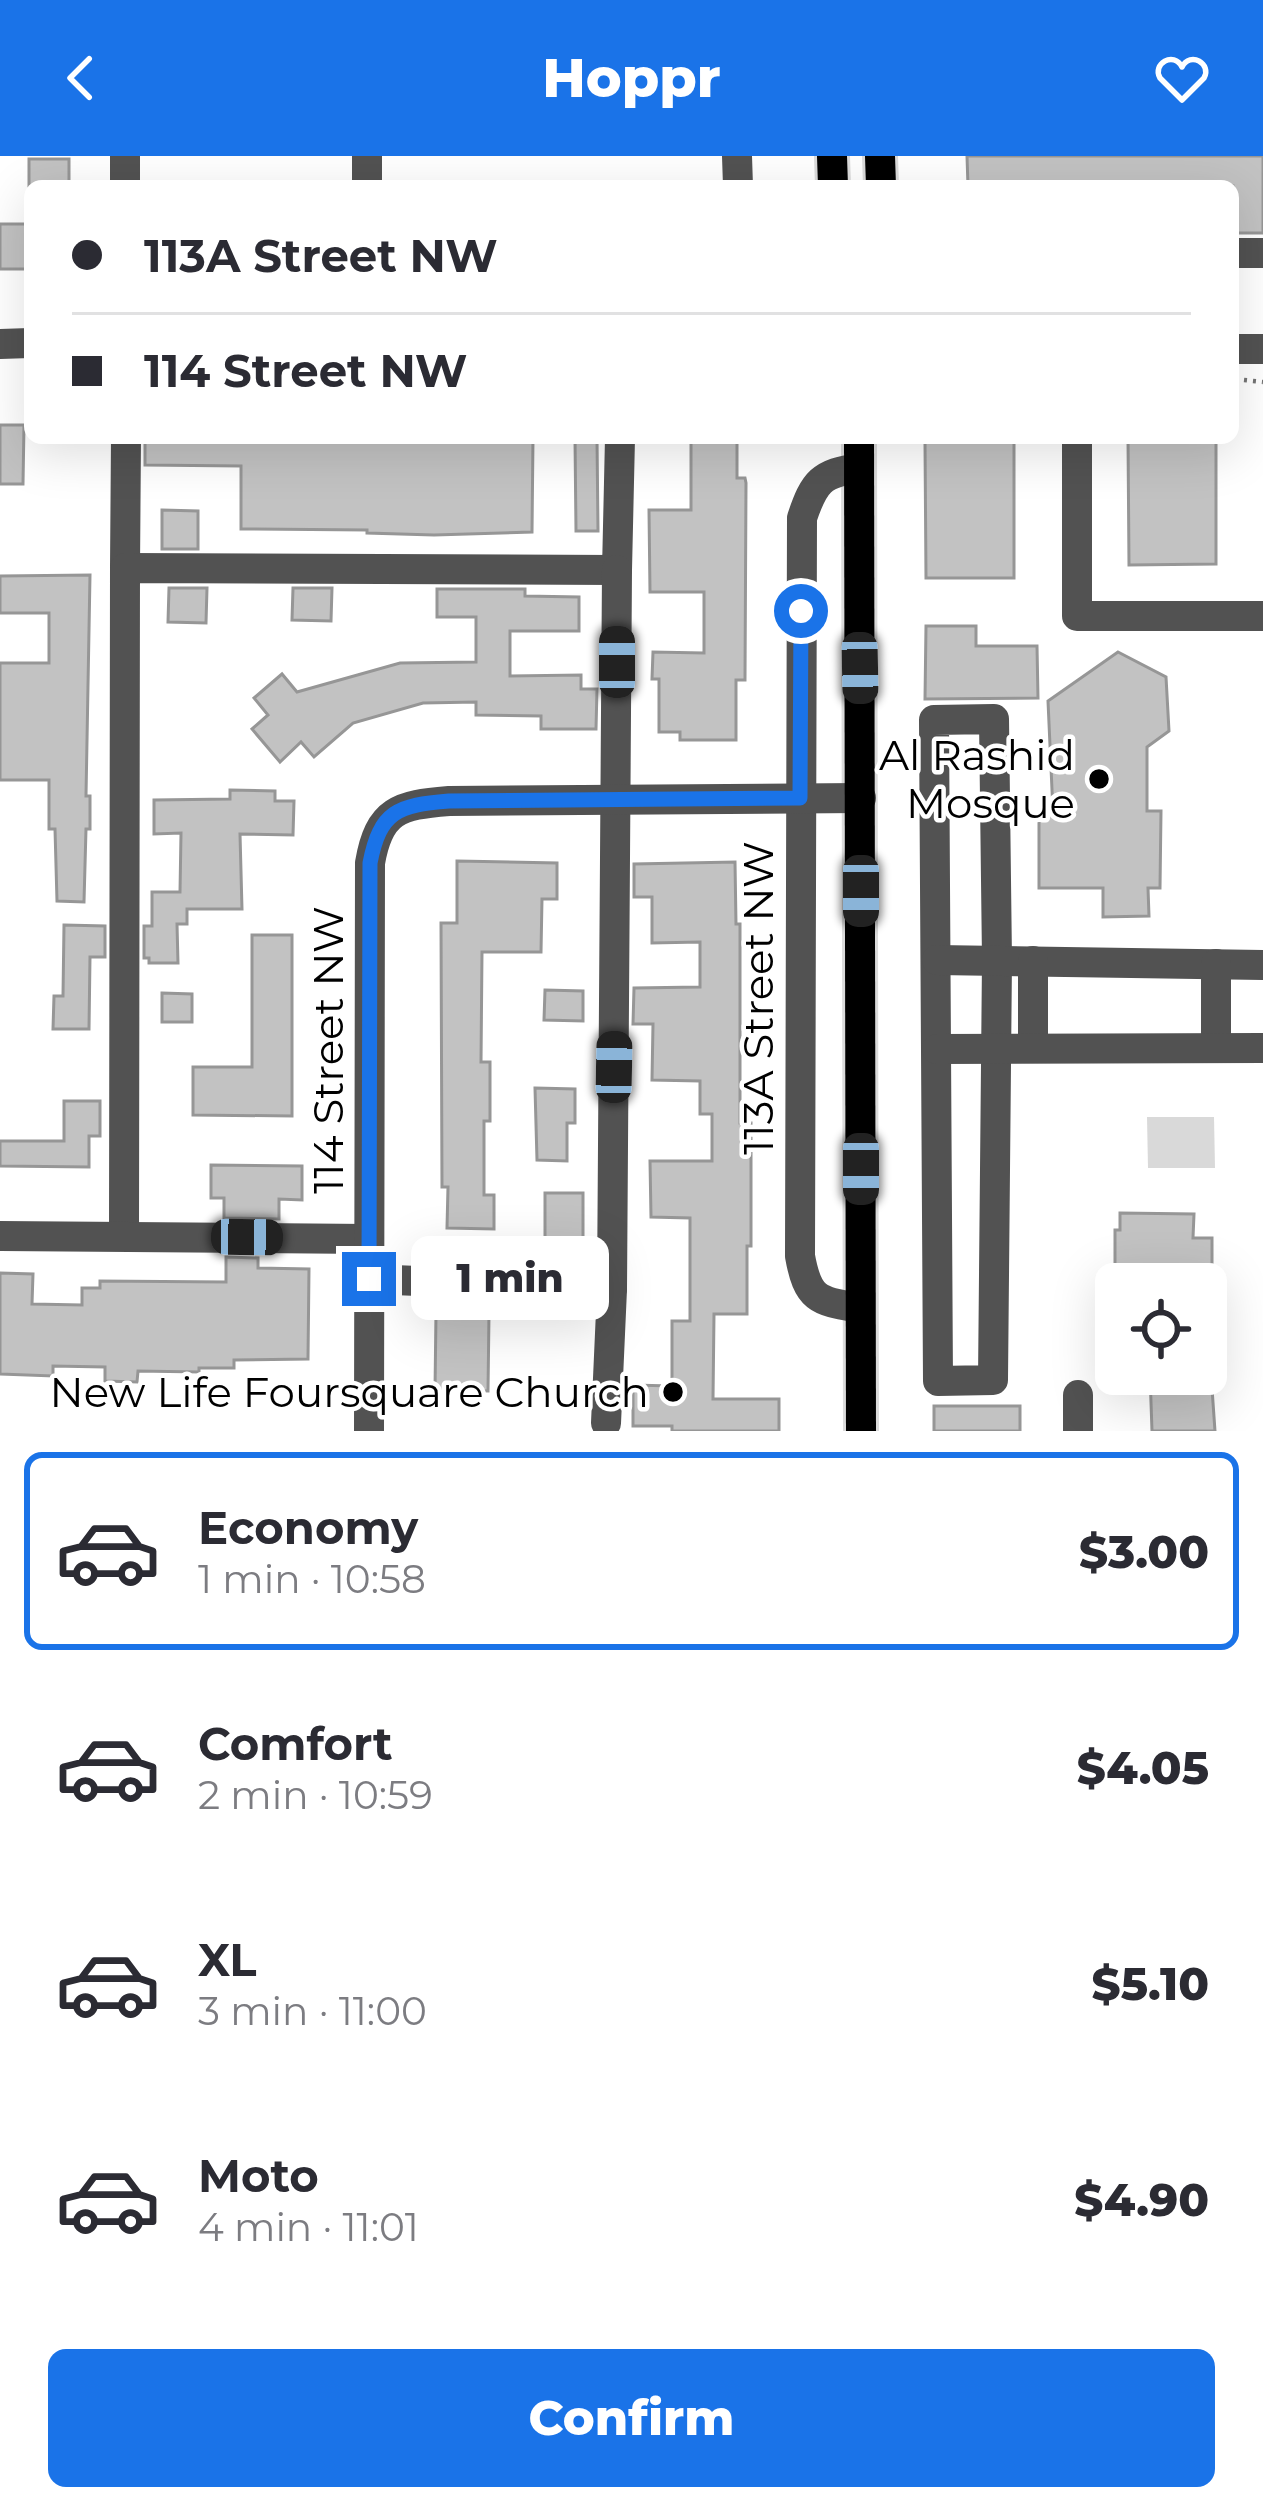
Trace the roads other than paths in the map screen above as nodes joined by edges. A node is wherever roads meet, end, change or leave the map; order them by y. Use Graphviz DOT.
graph roads {
  1 [pos="126,444"];
  2 [pos="620,444"];
  3 [pos="1077,444"];
  4 [pos="859,453"];
  5 [pos="125,568"];
  6 [pos="617,570"];
  7 [pos="1263,616"];
  8 [pos="800,798"];
  9 [pos="862,798"];
  10 [pos="617,801"];
  11 [pos="937,960"];
  12 [pos="997,960"];
  13 [pos="1033,961"];
  14 [pos="1216,964"];
  15 [pos="1263,965"];
  16 [pos="996,1048"];
  17 [pos="1033,1048"];
  18 [pos="1216,1048"];
  19 [pos="1263,1048"];
  20 [pos="937,1049"];
  21 [pos="124,1235"];
  22 [pos="0,1236"];
  23 [pos="369,1240"];
  24 [pos="369,1279"];
  25 [pos="612,1289"];
  26 [pos="860,1308"];
  27 [pos="1078,1395"];
  28 [pos="607,1423"];
  29 [pos="369,1431"];
  30 [pos="861,1431"];
  31 [pos="1078,1431"];
  1 -- 5 [label="street"];
  2 -- 6 [label="street"];
  3 -- 7 [label="street"];
  4 -- 8 [label="street, 113A Street NW"];
  4 -- 9 [label="main road, 113A Street NW"];
  5 -- 6 [label="street"];
  5 -- 21 [label="street"];
  6 -- 10 [label="street"];
  8 -- 9 [label="street"];
  8 -- 10 [label="street"];
  8 -- 26 [label="street, 113A Street NW"];
  9 -- 26 [label="main road, 113A Street NW"];
  10 -- 23 [label="street, 114 Street NW"];
  10 -- 25 [label="street"];
  11 -- 12 [label="street"];
  11 -- 12 [label="street"];
  11 -- 20 [label="street"];
  12 -- 13 [label="street"];
  12 -- 16 [label="street"];
  13 -- 14 [label="street"];
  13 -- 17 [label="street"];
  14 -- 15 [label="street"];
  14 -- 18 [label="street"];
  16 -- 17 [label="street"];
  16 -- 20 [label="street"];
  16 -- 20 [label="street"];
  17 -- 18 [label="street"];
  18 -- 19 [label="street"];
  21 -- 22 [label="street"];
  21 -- 23 [label="street"];
  23 -- 24 [label="street, 114 Street NW"];
  24 -- 25 [label="street"];
  24 -- 29 [label="street, 114 Street NW"];
  25 -- 28 [label="street"];
  26 -- 30 [label="main road, 113A Street NW"];
  27 -- 31 [label="street"];
}
